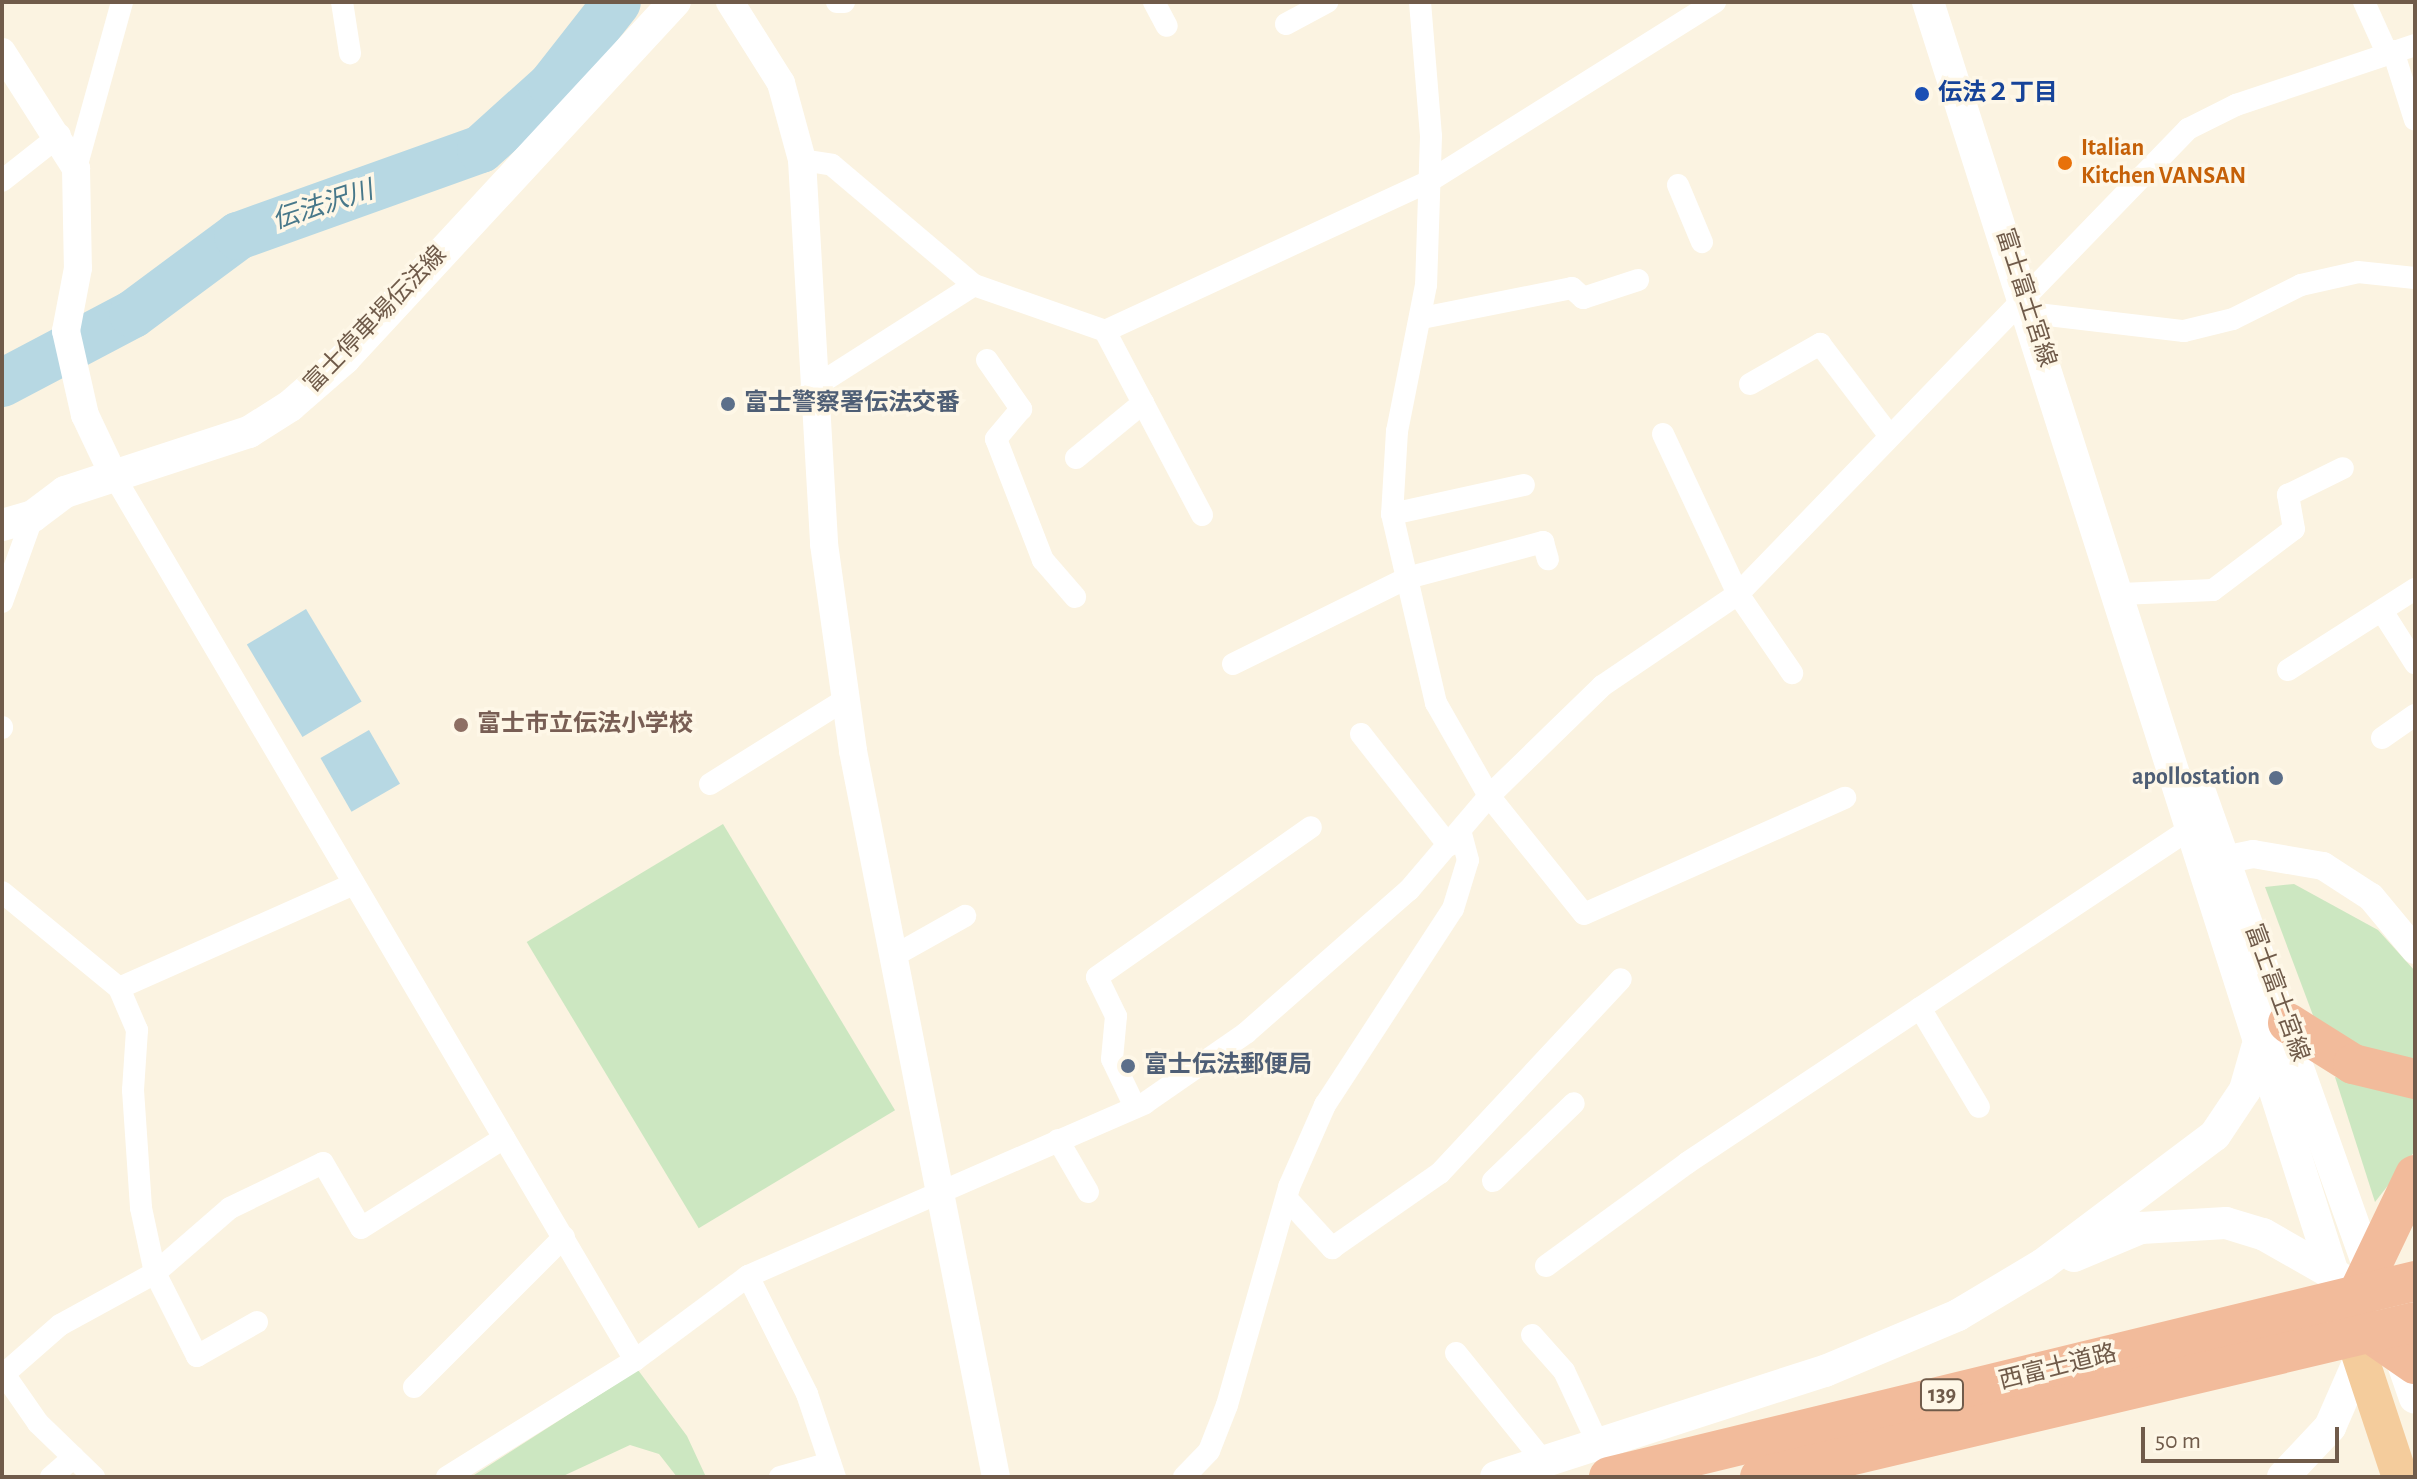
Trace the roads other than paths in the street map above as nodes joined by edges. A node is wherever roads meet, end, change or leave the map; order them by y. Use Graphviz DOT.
graph roads {
  1 [pos="122,2"];
  2 [pos="342,2"];
  3 [pos="675,2"];
  4 [pos="730,2"];
  5 [pos="837,2"];
  6 [pos="844,2"];
  7 [pos="1154,2"];
  8 [pos="1327,2"];
  9 [pos="1420,2"];
  10 [pos="1715,2"];
  11 [pos="1928,2"];
  12 [pos="2364,2"];
  13 [pos="1286,24"];
  14 [pos="1167,26"];
  15 [pos="2398,50"];
  16 [pos="2,52"];
  17 [pos="350,53"];
  18 [pos="2415,120"];
  19 [pos="60,135"];
  20 [pos="802,160"];
  21 [pos="76,168"];
  22 [pos="2,181"];
  23 [pos="1428,182"];
  24 [pos="1678,185"];
  25 [pos="1702,242"];
  26 [pos="2415,278"];
  27 [pos="1638,280"];
  28 [pos="974,285"];
  29 [pos="2028,302"];
  30 [pos="1422,318"];
  31 [pos="1105,331"];
  32 [pos="987,360"];
  33 [pos="1750,384"];
  34 [pos="811,389"];
  35 [pos="1143,403"];
  36 [pos="1663,434"];
  37 [pos="1889,435"];
  38 [pos="1076,458"];
  39 [pos="2343,468"];
  40 [pos="114,476"];
  41 [pos="1524,485"];
  42 [pos="1392,514"];
  43 [pos="1202,515"];
  44 [pos="33,516"];
  45 [pos="2,525"];
  46 [pos="1548,559"];
  47 [pos="1407,578"];
  48 [pos="2415,589"];
  49 [pos="1738,594"];
  50 [pos="2121,594"];
  51 [pos="1075,597"];
  52 [pos="2,602"];
  53 [pos="2382,611"];
  54 [pos="2415,663"];
  55 [pos="1233,664"];
  56 [pos="2288,670"];
  57 [pos="1792,673"];
  58 [pos="846,699"];
  59 [pos="2415,715"];
  60 [pos="1361,734"];
  61 [pos="2382,738"];
  62 [pos="710,784"];
  63 [pos="1489,796"];
  64 [pos="1845,798"];
  65 [pos="2201,821"];
  66 [pos="1311,827"];
  67 [pos="1455,840"];
  68 [pos="2214,861"];
  69 [pos="354,884"];
  70 [pos="2,892"];
  71 [pos="965,916"];
  72 [pos="2415,950"];
  73 [pos="892,957"];
  74 [pos="1621,979"];
  75 [pos="119,988"];
  76 [pos="1920,1008"];
  77 [pos="2288,1023"];
  78 [pos="2257,1048"];
  79 [pos="2415,1079"];
  80 [pos="1574,1103"];
  81 [pos="1135,1107"];
  82 [pos="1979,1107"];
  83 [pos="504,1138"];
  84 [pos="1058,1140"];
  85 [pos="2415,1175"];
  86 [pos="1493,1181"];
  87 [pos="936,1189"];
  88 [pos="1088,1192"];
  89 [pos="1287,1199"];
  90 [pos="564,1237"];
  91 [pos="1546,1266"];
  92 [pos="155,1273"];
  93 [pos="748,1276"];
  94 [pos="2415,1281"];
  95 [pos="2005,1288"];
  96 [pos="2375,1319"];
  97 [pos="257,1322"];
  98 [pos="2281,1334"];
  99 [pos="1532,1335"];
  100 [pos="1456,1353"];
  101 [pos="635,1360"];
  102 [pos="3,1374"];
  103 [pos="414,1387"];
  104 [pos="2415,1398"];
  105 [pos="74,1457"];
  106 [pos="1603,1460"];
  107 [pos="1544,1462"];
  108 [pos="832,1470"];
  109 [pos="51,1477"];
  110 [pos="94,1477"];
  111 [pos="447,1477"];
  112 [pos="780,1477"];
  113 [pos="996,1477"];
  114 [pos="1184,1477"];
  115 [pos="1496,1477"];
  116 [pos="1760,1477"];
  117 [pos="2283,1477"];
  118 [pos="2400,1477"];
  1 -- 21 [label="street"];
  2 -- 17 [label="street"];
  3 -- 40 [label="main road, 富士停車場伝法線"];
  4 -- 20 [label="street"];
  5 -- 6 [label="street"];
  7 -- 14 [label="street"];
  8 -- 13 [label="street"];
  9 -- 23 [label="street"];
  10 -- 23 [label="street"];
  11 -- 29 [label="main road, 富士富士宮線"];
  12 -- 15 [label="street"];
  15 -- 18 [label="street"];
  15 -- 29 [label="street"];
  16 -- 19 [label="street"];
  19 -- 21 [label="street"];
  19 -- 22 [label="street"];
  20 -- 28 [label="street"];
  20 -- 34 [label="street"];
  21 -- 40 [label="street"];
  23 -- 30 [label="street"];
  23 -- 31 [label="street"];
  24 -- 25 [label="street"];
  26 -- 29 [label="street"];
  27 -- 30 [label="street"];
  28 -- 31 [label="street"];
  28 -- 34 [label="street"];
  29 -- 37 [label="street"];
  29 -- 50 [label="main road, 富士富士宮線"];
  30 -- 42 [label="street"];
  31 -- 35 [label="street"];
  32 -- 51 [label="street"];
  33 -- 37 [label="street"];
  34 -- 58 [label="street"];
  35 -- 38 [label="street"];
  35 -- 43 [label="street"];
  36 -- 49 [label="street"];
  37 -- 49 [label="street"];
  39 -- 50 [label="street"];
  40 -- 44 [label="main road, 富士停車場伝法線"];
  40 -- 69 [label="street"];
  41 -- 42 [label="street"];
  42 -- 47 [label="street"];
  44 -- 45 [label="main road, 富士停車場伝法線"];
  44 -- 52 [label="street"];
  46 -- 47 [label="street"];
  47 -- 55 [label="street"];
  47 -- 63 [label="street"];
  48 -- 53 [label="street"];
  49 -- 57 [label="street"];
  49 -- 63 [label="street"];
  50 -- 65 [label="main road, 富士富士宮線"];
  53 -- 54 [label="street"];
  53 -- 56 [label="street"];
  58 -- 62 [label="street"];
  58 -- 73 [label="street"];
  59 -- 61 [label="street"];
  60 -- 67 [label="street"];
  63 -- 64 [label="street"];
  63 -- 67 [label="street"];
  65 -- 68 [label="main road, 富士富士宮線"];
  65 -- 76 [label="street"];
  66 -- 81 [label="street"];
  67 -- 81 [label="street"];
  67 -- 89 [label="street"];
  68 -- 72 [label="street"];
  68 -- 77 [label="main road, 富士富士宮線"];
  68 -- 78 [label="main road, 富士富士宮線"];
  69 -- 75 [label="street"];
  69 -- 83 [label="street"];
  70 -- 75 [label="street"];
  71 -- 73 [label="street"];
  73 -- 87 [label="street"];
  74 -- 89 [label="street"];
  75 -- 92 [label="street"];
  76 -- 82 [label="street"];
  76 -- 91 [label="street"];
  77 -- 79 [label="highway"];
  77 -- 96 [label="main road, 富士富士宮線"];
  78 -- 95 [label="main road"];
  78 -- 96 [label="main road, 富士富士宮線"];
  80 -- 86 [label="street"];
  81 -- 84 [label="street"];
  83 -- 90 [label="street"];
  83 -- 92 [label="street"];
  84 -- 87 [label="street"];
  84 -- 88 [label="street"];
  85 -- 96 [label="highway"];
  87 -- 93 [label="street"];
  87 -- 113 [label="street"];
  89 -- 114 [label="street"];
  90 -- 101 [label="street"];
  90 -- 103 [label="street"];
  92 -- 97 [label="street"];
  92 -- 102 [label="street"];
  93 -- 101 [label="street"];
  93 -- 108 [label="street"];
  94 -- 98 [label="highway, 西富士道路 / 139"];
  95 -- 96 [label="main road"];
  95 -- 106 [label="main road"];
  96 -- 98 [label="highway, 西富士道路 / 139"];
  96 -- 104 [label="main road, 富士富士宮線"];
  96 -- 117 [label="main road"];
  96 -- 118 [label="highway"];
  98 -- 106 [label="highway, 西富士道路 / 139"];
  98 -- 116 [label="highway, 西富士道路 / 139"];
  99 -- 106 [label="street"];
  100 -- 107 [label="street"];
  101 -- 111 [label="street"];
  102 -- 105 [label="street"];
  105 -- 109 [label="street"];
  105 -- 110 [label="street"];
  106 -- 107 [label="main road"];
  107 -- 115 [label="main road"];
  108 -- 112 [label="street"];
}
